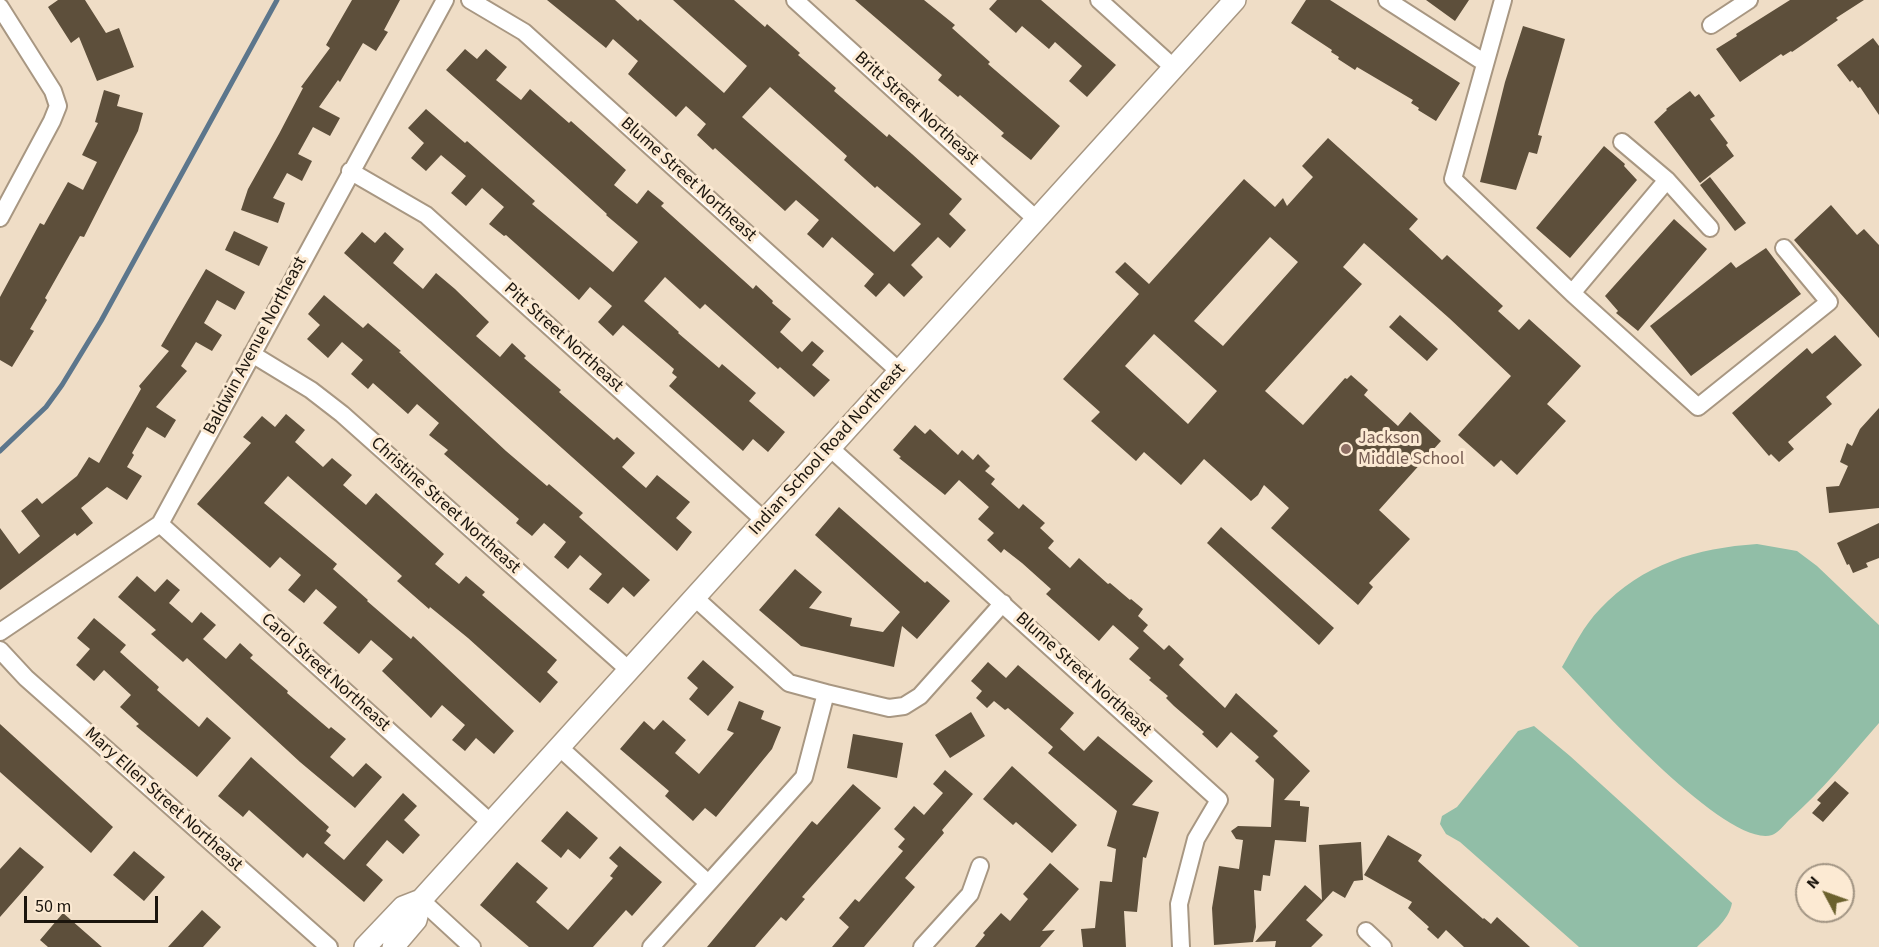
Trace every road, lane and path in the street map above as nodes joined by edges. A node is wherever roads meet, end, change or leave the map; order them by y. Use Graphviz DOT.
graph roads {
  1 [pos="445,0"];
  2 [pos="470,0"];
  3 [pos="795,0"];
  4 [pos="1099,0"];
  5 [pos="1234,0"];
  6 [pos="1387,0"];
  7 [pos="1503,0"];
  8 [pos="1749,0"];
  9 [pos="0,7"];
  10 [pos="1711,25"];
  11 [pos="1485,63"];
  12 [pos="1174,68"];
  13 [pos="1622,142"];
  14 [pos="350,171"];
  15 [pos="1667,180"];
  16 [pos="0,218"];
  17 [pos="1036,219"];
  18 [pos="1710,228"];
  19 [pos="1784,248"];
  20 [pos="1572,293"];
  21 [pos="252,354"];
  22 [pos="899,371"];
  23 [pos="830,447"];
  24 [pos="765,520"];
  25 [pos="160,524"];
  26 [pos="694,597"];
  27 [pos="1003,603"];
  28 [pos="0,632"];
  29 [pos="0,650"];
  30 [pos="629,670"];
  31 [pos="826,693"];
  32 [pos="559,747"];
  33 [pos="491,823"];
  34 [pos="980,866"];
  35 [pos="708,884"];
  36 [pos="421,900"];
  37 [pos="1366,931"];
  38 [pos="329,947"];
  39 [pos="365,947"];
  40 [pos="393,947"];
  41 [pos="472,947"];
  42 [pos="651,947"];
  43 [pos="922,947"];
  44 [pos="1181,947"];
  45 [pos="1383,947"];
  1 -- 14 [label="street, Baldwin Avenue Northeast"];
  2 -- 22 [label="street, Blume Street Northeast"];
  3 -- 17 [label="street, Britt Street Northeast"];
  4 -- 12 [label="street"];
  5 -- 12 [label="street, Indian School Road Northeast"];
  6 -- 11 [label="street"];
  7 -- 11 [label="street"];
  8 -- 10 [label="street"];
  9 -- 16 [label="street"];
  11 -- 20 [label="street"];
  12 -- 17 [label="street, Indian School Road Northeast"];
  13 -- 15 [label="street"];
  14 -- 21 [label="street, Baldwin Avenue Northeast"];
  14 -- 24 [label="street, Pitt Street Northeast"];
  15 -- 18 [label="street"];
  15 -- 20 [label="street"];
  17 -- 22 [label="street, Indian School Road Northeast"];
  19 -- 20 [label="street"];
  21 -- 25 [label="street, Baldwin Avenue Northeast"];
  21 -- 30 [label="street, Christine Street Northeast"];
  22 -- 23 [label="street, Indian School Road Northeast"];
  23 -- 24 [label="street, Indian School Road Northeast"];
  23 -- 27 [label="street, Blume Street Northeast"];
  24 -- 26 [label="street, Indian School Road Northeast"];
  25 -- 28 [label="street, Baldwin Avenue Northeast"];
  25 -- 33 [label="street, Carol Street Northeast"];
  26 -- 30 [label="street, Indian School Road Northeast"];
  26 -- 31 [label="street"];
  27 -- 31 [label="street"];
  27 -- 44 [label="street, Blume Street Northeast"];
  29 -- 38 [label="street, Mary Ellen Street Northeast"];
  30 -- 32 [label="street, Indian School Road Northeast"];
  31 -- 35 [label="street"];
  32 -- 33 [label="street, Indian School Road Northeast"];
  32 -- 35 [label="street"];
  33 -- 36 [label="street, Indian School Road Northeast"];
  34 -- 43 [label="street"];
  35 -- 42 [label="street"];
  36 -- 39 [label="street, Indian School Road Northeast"];
  36 -- 40 [label="street, Indian School Road Northeast"];
  36 -- 41 [label="street"];
  37 -- 45 [label="street"];
}
